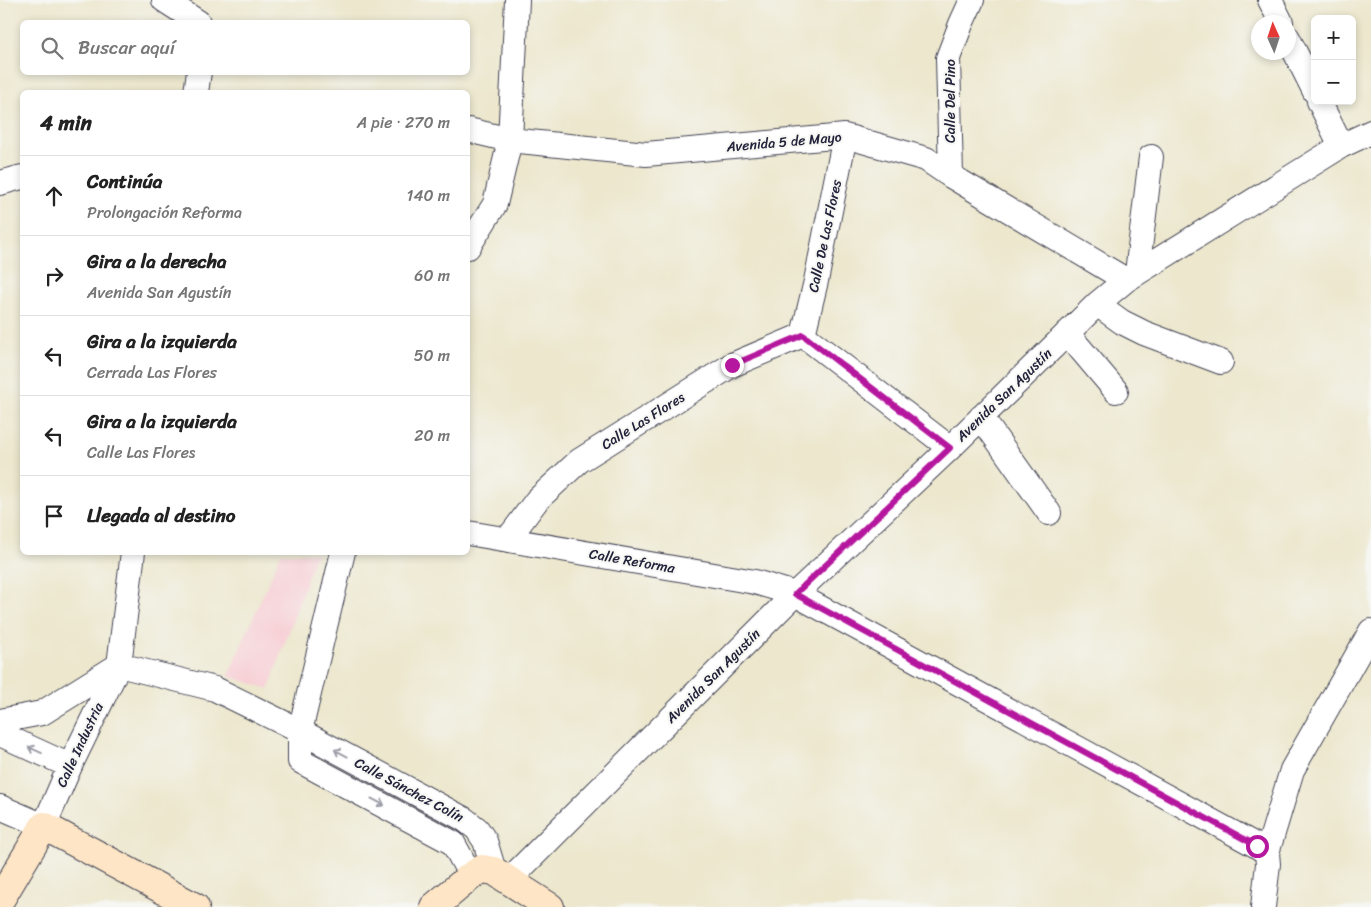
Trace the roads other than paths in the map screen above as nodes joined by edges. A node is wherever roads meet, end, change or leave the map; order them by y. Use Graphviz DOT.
graph roads {
  1 [pos="164,0"];
  2 [pos="518,0"];
  3 [pos="972,0"];
  4 [pos="1270,0"];
  5 [pos="1278,15"];
  6 [pos="195,20"];
  7 [pos="1296,54"];
  8 [pos="199,75"];
  9 [pos="1311,84"];
  10 [pos="196,90"];
  11 [pos="1321,105"];
  12 [pos="470,130"];
  13 [pos="845,136"];
  14 [pos="1369,137"];
  15 [pos="510,140"];
  16 [pos="1341,146"];
  17 [pos="1150,157"];
  18 [pos="951,176"];
  19 [pos="20,178"];
  20 [pos="0,183"];
  21 [pos="470,245"];
  22 [pos="1132,277"];
  23 [pos="1097,304"];
  24 [pos="1067,333"];
  25 [pos="803,335"];
  26 [pos="1221,362"];
  27 [pos="1116,392"];
  28 [pos="981,417"];
  29 [pos="950,448"];
  30 [pos="1049,513"];
  31 [pos="470,533"];
  32 [pos="508,540"];
  33 [pos="133,555"];
  34 [pos="342,555"];
  35 [pos="795,594"];
  36 [pos="1371,631"];
  37 [pos="119,665"];
  38 [pos="0,721"];
  39 [pos="300,731"];
  40 [pos="0,734"];
  41 [pos="70,766"];
  42 [pos="0,807"];
  43 [pos="44,826"];
  44 [pos="1267,853"];
  45 [pos="492,875"];
  46 [pos="0,900"];
  47 [pos="195,907"];
  48 [pos="434,907"];
  49 [pos="550,907"];
  50 [pos="1263,907"];
  1 -- 6 [label="street"];
  2 -- 15 [label="street"];
  3 -- 18 [label="street, Calle Del Pino"];
  4 -- 5 [label="street"];
  7 -- 9 [label="street"];
  8 -- 10 [label="street"];
  11 -- 16 [label="street"];
  12 -- 15 [label="street, Avenida 5 de Mayo"];
  13 -- 15 [label="street, Avenida 5 de Mayo"];
  13 -- 18 [label="street, Avenida 5 de Mayo"];
  13 -- 25 [label="street, Calle De Las Flores"];
  14 -- 16 [label="street, Avenida San Agustín"];
  15 -- 21 [label="street"];
  16 -- 22 [label="street, Avenida San Agustín"];
  17 -- 22 [label="street"];
  18 -- 22 [label="street, Avenida 5 de Mayo"];
  19 -- 20 [label="street"];
  22 -- 23 [label="street, Avenida San Agustín"];
  23 -- 24 [label="street, Avenida San Agustín"];
  23 -- 26 [label="street"];
  24 -- 27 [label="street"];
  24 -- 28 [label="street, Avenida San Agustín"];
  25 -- 29 [label="street"];
  25 -- 32 [label="street, Calle Las Flores"];
  28 -- 29 [label="street, Avenida San Agustín"];
  28 -- 30 [label="street"];
  29 -- 35 [label="street, Avenida San Agustín"];
  31 -- 32 [label="street, Calle Reforma"];
  32 -- 35 [label="street, Calle Reforma"];
  33 -- 37 [label="street, Calle Industria"];
  34 -- 39 [label="street"];
  35 -- 44 [label="street, Calle Reforma"];
  35 -- 45 [label="street, Avenida San Agustín"];
  36 -- 44 [label="street"];
  37 -- 38 [label="street"];
  37 -- 39 [label="street, Calle Sánchez Colín"];
  37 -- 41 [label="street, Calle Industria"];
  39 -- 45 [label="street, Calle Sánchez Colín"];
  41 -- 40 [label="street, one-way"];
  41 -- 43 [label="street, Calle Industria"];
  42 -- 43 [label="street"];
  43 -- 46 [label="main road, Calle Industria"];
  43 -- 47 [label="main road"];
  44 -- 50 [label="street"];
  45 -- 48 [label="main road"];
  45 -- 49 [label="main road"];
}
